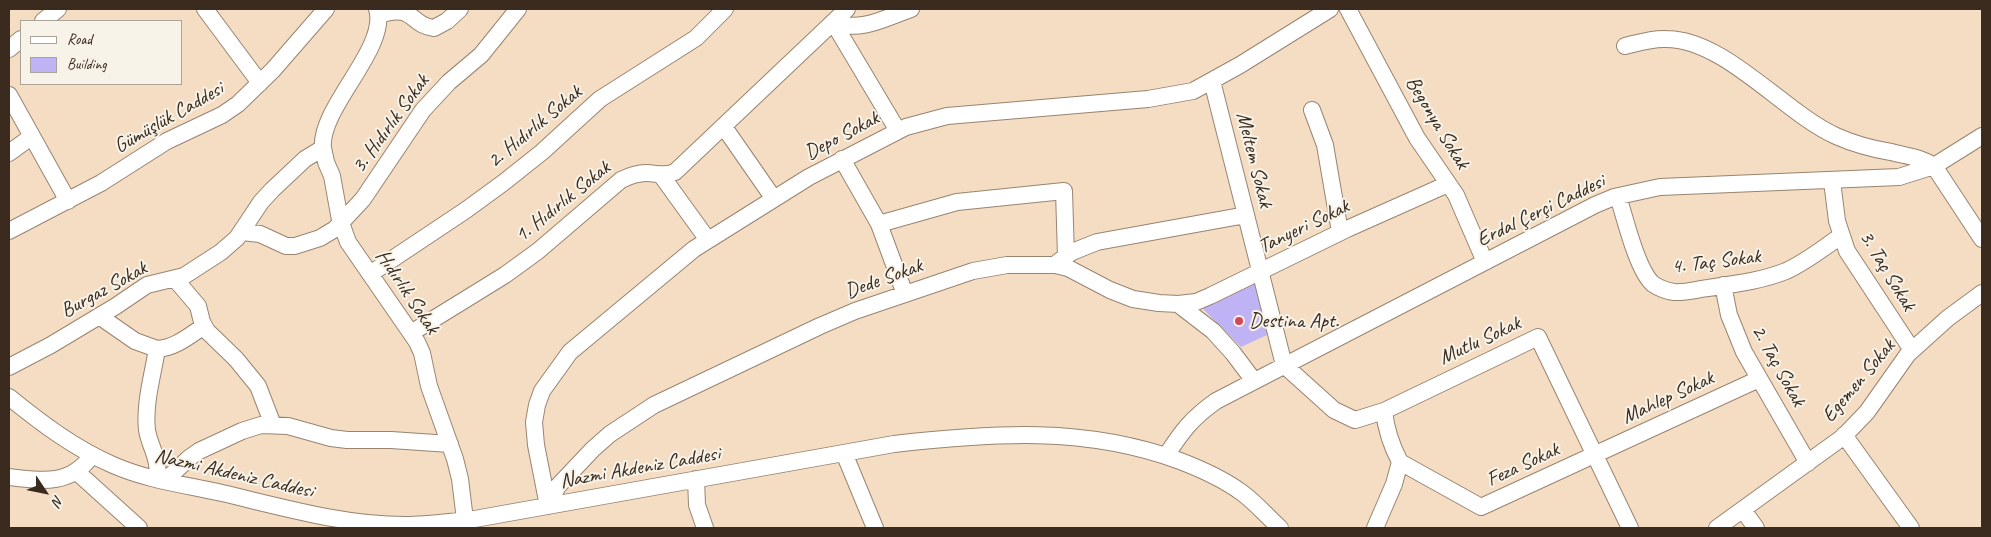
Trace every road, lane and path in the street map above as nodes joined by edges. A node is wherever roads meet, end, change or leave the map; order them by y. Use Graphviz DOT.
graph roads {
  1 [pos="58,9"];
  2 [pos="204,9"];
  3 [pos="326,9"];
  4 [pos="460,9"];
  5 [pos="518,9"];
  6 [pos="725,9"];
  7 [pos="847,9"];
  8 [pos="911,9"];
  9 [pos="1330,9"];
  10 [pos="1348,9"];
  11 [pos="378,12"];
  12 [pos="44,20"];
  13 [pos="833,22"];
  14 [pos="20,40"];
  15 [pos="1625,46"];
  16 [pos="9,49"];
  17 [pos="1212,81"];
  18 [pos="260,83"];
  19 [pos="9,94"];
  20 [pos="1312,110"];
  21 [pos="724,127"];
  22 [pos="898,131"];
  23 [pos="1982,136"];
  24 [pos="31,137"];
  25 [pos="323,148"];
  26 [pos="9,153"];
  27 [pos="842,159"];
  28 [pos="1934,166"];
  29 [pos="661,175"];
  30 [pos="1832,181"];
  31 [pos="1448,184"];
  32 [pos="1618,196"];
  33 [pos="774,199"];
  34 [pos="68,201"];
  35 [pos="1246,215"];
  36 [pos="342,224"];
  37 [pos="879,224"];
  38 [pos="9,231"];
  39 [pos="242,232"];
  40 [pos="1340,232"];
  41 [pos="1841,236"];
  42 [pos="1982,239"];
  43 [pos="708,240"];
  44 [pos="1060,261"];
  45 [pos="1485,262"];
  46 [pos="1260,272"];
  47 [pos="370,274"];
  48 [pos="175,279"];
  49 [pos="1723,285"];
  50 [pos="1982,293"];
  51 [pos="905,294"];
  52 [pos="1178,304"];
  53 [pos="99,316"];
  54 [pos="204,326"];
  55 [pos="411,333"];
  56 [pos="157,349"];
  57 [pos="1912,350"];
  58 [pos="1284,366"];
  59 [pos="9,367"];
  60 [pos="1759,379"];
  61 [pos="1254,381"];
  62 [pos="9,397"];
  63 [pos="1384,411"];
  64 [pos="273,425"];
  65 [pos="1844,435"];
  66 [pos="450,444"];
  67 [pos="844,453"];
  68 [pos="92,455"];
  69 [pos="1595,455"];
  70 [pos="1166,456"];
  71 [pos="1400,462"];
  72 [pos="1808,463"];
  73 [pos="77,472"];
  74 [pos="9,477"];
  75 [pos="696,479"];
  76 [pos="161,480"];
  77 [pos="548,506"];
  78 [pos="1743,510"];
  79 [pos="331,523"];
  80 [pos="466,524"];
  81 [pos="1271,526"];
  82 [pos="139,528"];
  83 [pos="705,528"];
  84 [pos="875,528"];
  85 [pos="1375,528"];
  86 [pos="1630,528"];
  87 [pos="1717,528"];
  88 [pos="1756,528"];
  89 [pos="1911,528"];
  1 -- 12 [label="street"];
  2 -- 18 [label="street"];
  3 -- 18 [label="street, Gümüşlük Caddesi"];
  4 -- 11 [label="street"];
  5 -- 36 [label="street, 3. Hıdırlık Sokak"];
  6 -- 47 [label="street, 2. Hıdırlık Sokak"];
  7 -- 13 [label="street, 1. Hıdırlık Sokak"];
  8 -- 13 [label="street"];
  9 -- 17 [label="street, Depo Sokak"];
  10 -- 31 [label="street, Begonya Sokak"];
  11 -- 25 [label="street"];
  13 -- 21 [label="street, 1. Hıdırlık Sokak"];
  13 -- 22 [label="street"];
  14 -- 16 [label="street"];
  15 -- 28 [label="street"];
  17 -- 22 [label="street, Depo Sokak"];
  17 -- 35 [label="street, Meltem Sokak"];
  18 -- 34 [label="street, Gümüşlük Caddesi"];
  19 -- 24 [label="street"];
  20 -- 40 [label="street"];
  21 -- 29 [label="street, 1. Hıdırlık Sokak"];
  21 -- 33 [label="street"];
  22 -- 27 [label="street, Depo Sokak"];
  23 -- 28 [label="street, Erdal Çerçi Caddesi"];
  24 -- 26 [label="street"];
  24 -- 34 [label="street"];
  25 -- 36 [label="street, Hıdırlık Sokak"];
  25 -- 39 [label="street, Burgaz Sokak"];
  27 -- 33 [label="street, Depo Sokak"];
  27 -- 37 [label="street"];
  28 -- 30 [label="street, Erdal Çerçi Caddesi"];
  28 -- 42 [label="street"];
  29 -- 43 [label="street"];
  29 -- 55 [label="street, 1. Hıdırlık Sokak"];
  30 -- 32 [label="street, Erdal Çerçi Caddesi"];
  30 -- 41 [label="street, 3. Taç Sokak"];
  31 -- 40 [label="street, Tanyeri Sokak"];
  31 -- 45 [label="street, Begonya Sokak"];
  32 -- 45 [label="street, Erdal Çerçi Caddesi"];
  32 -- 49 [label="street, 4. Taç Sokak"];
  33 -- 43 [label="street, Depo Sokak"];
  34 -- 38 [label="street, Gümüşlük Caddesi"];
  35 -- 44 [label="street"];
  35 -- 46 [label="street, Meltem Sokak"];
  36 -- 39 [label="street"];
  36 -- 47 [label="street, Hıdırlık Sokak"];
  37 -- 44 [label="street"];
  37 -- 51 [label="street"];
  39 -- 48 [label="street, Burgaz Sokak"];
  40 -- 46 [label="street, Tanyeri Sokak"];
  41 -- 49 [label="street, 4. Taç Sokak"];
  41 -- 57 [label="street, 3. Taç Sokak"];
  43 -- 77 [label="street, Depo Sokak"];
  44 -- 51 [label="street, Dede Sokak"];
  44 -- 52 [label="street, Dede Sokak"];
  45 -- 58 [label="street, Erdal Çerçi Caddesi"];
  46 -- 52 [label="street, Tanyeri Sokak"];
  46 -- 58 [label="street, Meltem Sokak"];
  47 -- 55 [label="street, Hıdırlık Sokak"];
  48 -- 53 [label="street, Burgaz Sokak"];
  48 -- 54 [label="street"];
  49 -- 60 [label="street, 2. Taç Sokak"];
  50 -- 57 [label="street, Egemen Sokak"];
  51 -- 77 [label="street, Dede Sokak"];
  52 -- 61 [label="street"];
  53 -- 56 [label="street"];
  53 -- 59 [label="street, Burgaz Sokak"];
  54 -- 56 [label="street"];
  54 -- 64 [label="street"];
  55 -- 66 [label="street, Hıdırlık Sokak"];
  56 -- 76 [label="street"];
  57 -- 65 [label="street, Egemen Sokak"];
  58 -- 61 [label="street, Erdal Çerçi Caddesi"];
  58 -- 63 [label="street, Mutlu Sokak"];
  60 -- 69 [label="street, Mahlep Sokak"];
  60 -- 72 [label="street, 2. Taç Sokak"];
  61 -- 70 [label="street, Erdal Çerçi Caddesi"];
  62 -- 68 [label="street, Nazmi Akdeniz Caddesi"];
  63 -- 69 [label="street, Mutlu Sokak"];
  63 -- 71 [label="street"];
  64 -- 66 [label="street"];
  64 -- 76 [label="street"];
  65 -- 72 [label="street, Egemen Sokak"];
  65 -- 89 [label="street"];
  66 -- 80 [label="street, Hıdırlık Sokak"];
  67 -- 70 [label="street, Nazmi Akdeniz Caddesi"];
  67 -- 75 [label="street, Nazmi Akdeniz Caddesi"];
  67 -- 84 [label="street"];
  68 -- 73 [label="street"];
  68 -- 76 [label="street, Nazmi Akdeniz Caddesi"];
  69 -- 71 [label="street, Feza Sokak"];
  69 -- 86 [label="street, Mutlu Sokak"];
  70 -- 81 [label="street, Nazmi Akdeniz Caddesi"];
  71 -- 85 [label="street"];
  72 -- 78 [label="street, Egemen Sokak"];
  73 -- 74 [label="street"];
  73 -- 82 [label="street"];
  75 -- 77 [label="street, Nazmi Akdeniz Caddesi"];
  75 -- 83 [label="street"];
  76 -- 79 [label="street, Nazmi Akdeniz Caddesi"];
  77 -- 80 [label="street, Nazmi Akdeniz Caddesi"];
  78 -- 87 [label="street, Egemen Sokak"];
  78 -- 88 [label="street"];
  79 -- 80 [label="street, Nazmi Akdeniz Caddesi"];
}
